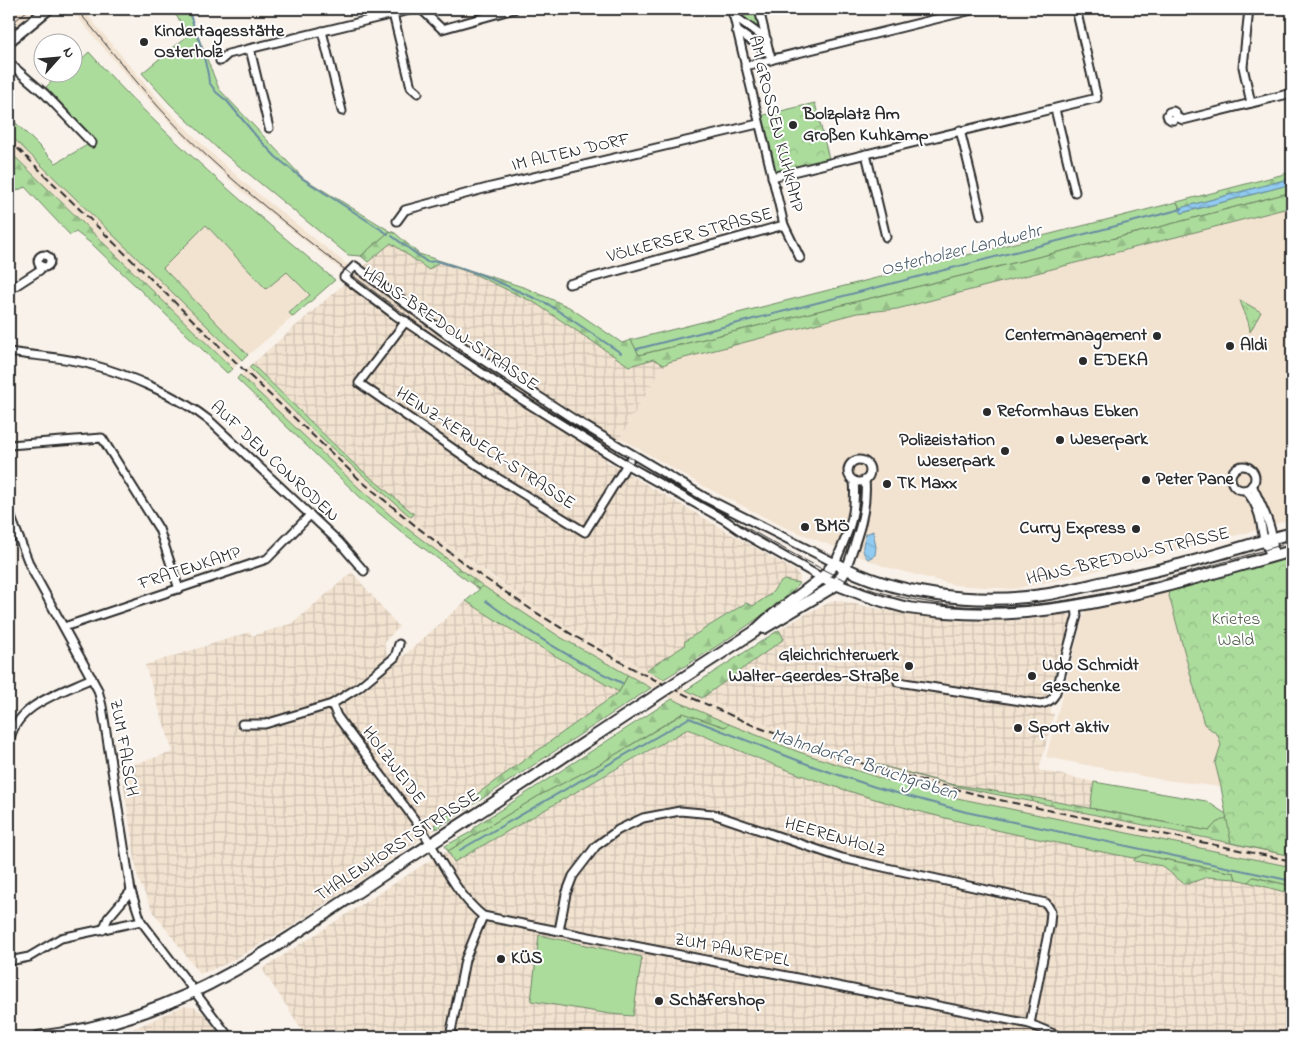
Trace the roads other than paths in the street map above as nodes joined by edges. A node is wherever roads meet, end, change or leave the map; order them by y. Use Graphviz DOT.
graph roads {
  1 [pos="48,9"];
  2 [pos="414,9"];
  3 [pos="421,9"];
  4 [pos="514,9"];
  5 [pos="759,9"];
  6 [pos="976,9"];
  7 [pos="1076,9"];
  8 [pos="1249,9"];
  9 [pos="732,12"];
  10 [pos="394,14"];
  11 [pos="736,30"];
  12 [pos="322,31"];
  13 [pos="767,40"];
  14 [pos="9,41"];
  15 [pos="250,49"];
  16 [pos="771,57"];
  17 [pos="220,62"];
  18 [pos="9,63"];
  19 [pos="745,66"];
  20 [pos="418,93"];
  21 [pos="1292,93"];
  22 [pos="1251,103"];
  23 [pos="1055,109"];
  24 [pos="342,111"];
  25 [pos="1176,117"];
  26 [pos="758,124"];
  27 [pos="269,128"];
  28 [pos="960,130"];
  29 [pos="92,143"];
  30 [pos="866,154"];
  31 [pos="772,177"];
  32 [pos="1075,192"];
  33 [pos="981,215"];
  34 [pos="398,222"];
  35 [pos="784,226"];
  36 [pos="886,237"];
  37 [pos="800,258"];
  38 [pos="41,266"];
  39 [pos="569,284"];
  40 [pos="9,290"];
  41 [pos="406,321"];
  42 [pos="9,352"];
  43 [pos="9,445"];
  44 [pos="632,455"];
  45 [pos="627,465"];
  46 [pos="865,480"];
  47 [pos="854,481"];
  48 [pos="1252,486"];
  49 [pos="1245,490"];
  50 [pos="9,512"];
  51 [pos="310,515"];
  52 [pos="1292,533"];
  53 [pos="1268,540"];
  54 [pos="1292,551"];
  55 [pos="1273,556"];
  56 [pos="835,563"];
  57 [pos="846,569"];
  58 [pos="364,571"];
  59 [pos="822,578"];
  60 [pos="836,585"];
  61 [pos="180,588"];
  62 [pos="1076,606"];
  63 [pos="64,626"];
  64 [pos="754,632"];
  65 [pos="399,644"];
  66 [pos="92,678"];
  67 [pos="898,682"];
  68 [pos="332,704"];
  69 [pos="242,724"];
  70 [pos="9,744"];
  71 [pos="431,844"];
  72 [pos="131,891"];
  73 [pos="483,916"];
  74 [pos="141,921"];
  75 [pos="103,930"];
  76 [pos="559,931"];
  77 [pos="9,961"];
  78 [pos="193,992"];
  79 [pos="1030,1024"];
  80 [pos="38,1037"];
  81 [pos="229,1037"];
  82 [pos="450,1037"];
  83 [pos="1061,1037"];
  1 -- 14 [label="main road"];
  2 -- 10 [label="street"];
  3 -- 4 [label="street"];
  5 -- 13 [label="street, AM GROSSEN KUHKAMP"];
  6 -- 16 [label="street"];
  7 -- 23 [label="street"];
  8 -- 22 [label="street"];
  9 -- 11 [label="street, AM GROSSEN KUHKAMP"];
  9 -- 13 [label="street, AM GROSSEN KUHKAMP"];
  10 -- 12 [label="street"];
  10 -- 20 [label="street"];
  11 -- 16 [label="street, AM GROSSEN KUHKAMP"];
  11 -- 19 [label="street, AM GROSSEN KUHKAMP"];
  12 -- 15 [label="street"];
  12 -- 24 [label="street"];
  13 -- 16 [label="street, AM GROSSEN KUHKAMP"];
  15 -- 17 [label="street"];
  15 -- 27 [label="street"];
  16 -- 19 [label="street"];
  18 -- 29 [label="street"];
  19 -- 26 [label="street, AM GROSSEN KUHKAMP"];
  21 -- 22 [label="street"];
  22 -- 25 [label="street"];
  23 -- 28 [label="street"];
  23 -- 32 [label="street"];
  26 -- 31 [label="street, AM GROSSEN KUHKAMP"];
  26 -- 34 [label="street, IM ALTEN DORF"];
  28 -- 30 [label="street"];
  28 -- 33 [label="street"];
  30 -- 31 [label="street"];
  30 -- 36 [label="street"];
  31 -- 35 [label="street, AM GROSSEN KUHKAMP"];
  35 -- 37 [label="street, VÖLKERSER STRASSE"];
  35 -- 39 [label="street, VÖLKERSER STRASSE"];
  38 -- 40 [label="street"];
  41 -- 44 [label="street, HANS-BREDOW-STRASSE"];
  41 -- 45 [label="street, HANS-BREDOW-STRASSE"];
  41 -- 45 [label="street, HEINZ-KERNECK-STRASSE"];
  42 -- 51 [label="street, AUF DEN CONRODEN"];
  43 -- 61 [label="street"];
  44 -- 45 [label="street, HEINZ-KERNECK-STRASSE"];
  44 -- 56 [label="street, HANS-BREDOW-STRASSE"];
  45 -- 59 [label="street, HANS-BREDOW-STRASSE"];
  46 -- 47 [label="street"];
  46 -- 47 [label="street"];
  46 -- 57 [label="street"];
  47 -- 56 [label="street"];
  48 -- 49 [label="street"];
  48 -- 49 [label="street"];
  48 -- 53 [label="street"];
  49 -- 53 [label="street"];
  50 -- 63 [label="street, ZUM FALSCH"];
  51 -- 58 [label="street, AUF DEN CONRODEN"];
  51 -- 61 [label="street, FRATENKAMP"];
  52 -- 53 [label="main road, HANS-BREDOW-STRASSE"];
  53 -- 55 [label="street"];
  53 -- 57 [label="main road, HANS-BREDOW-STRASSE"];
  54 -- 55 [label="main road, HANS-BREDOW-STRASSE"];
  55 -- 62 [label="main road, HANS-BREDOW-STRASSE"];
  56 -- 57 [label="main road, HANS-BREDOW-STRASSE"];
  56 -- 59 [label="main road, THALENHORSTSTRASSE"];
  57 -- 60 [label="main road"];
  59 -- 60 [label="main road, HANS-BREDOW-STRASSE"];
  59 -- 64 [label="main road, THALENHORSTSTRASSE"];
  60 -- 62 [label="main road, HANS-BREDOW-STRASSE"];
  60 -- 64 [label="main road, THALENHORSTSTRASSE"];
  61 -- 63 [label="street, FRATENKAMP"];
  62 -- 67 [label="street"];
  63 -- 66 [label="street, ZUM FALSCH"];
  64 -- 71 [label="main road, THALENHORSTSTRASSE, bridge"];
  65 -- 68 [label="street"];
  66 -- 70 [label="street"];
  66 -- 72 [label="street, ZUM FALSCH"];
  68 -- 69 [label="street"];
  68 -- 71 [label="street, HOLZWEIDE"];
  71 -- 73 [label="street"];
  71 -- 78 [label="main road, THALENHORSTSTRASSE"];
  72 -- 74 [label="street, ZUM FALSCH"];
  72 -- 75 [label="street"];
  73 -- 76 [label="street, ZUM PANREPEL"];
  73 -- 82 [label="street"];
  74 -- 75 [label="street"];
  74 -- 78 [label="street, ZUM FALSCH"];
  75 -- 77 [label="street"];
  76 -- 79 [label="street, ZUM PANREPEL"];
  76 -- 79 [label="street, HEERENHOLZ"];
  78 -- 80 [label="main road, THALENHORSTSTRASSE"];
  78 -- 81 [label="street, ZUM FALSCH"];
  79 -- 83 [label="street, ZUM PANREPEL"];
}
